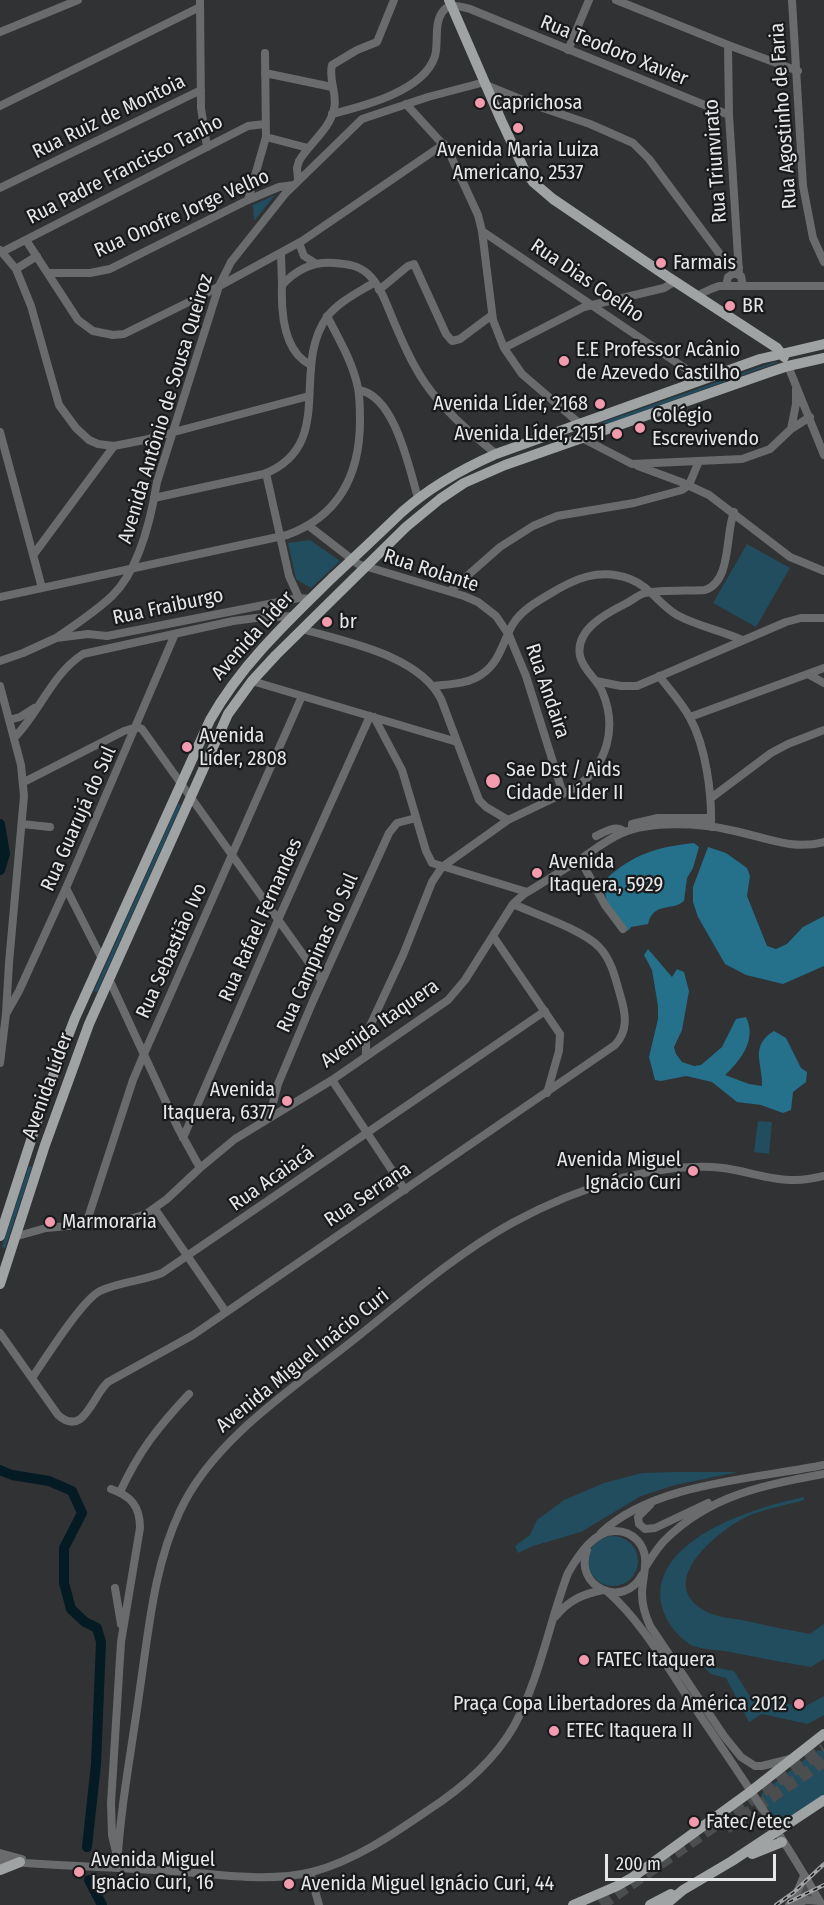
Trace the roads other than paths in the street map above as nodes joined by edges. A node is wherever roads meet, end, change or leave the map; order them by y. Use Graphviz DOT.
graph roads {
  1 [pos="394,0"];
  2 [pos="589,0"];
  3 [pos="616,0"];
  4 [pos="792,0"];
  5 [pos="75,1"];
  6 [pos="451,3"];
  7 [pos="200,4"];
  8 [pos="0,32"];
  9 [pos="728,45"];
  10 [pos="568,50"];
  11 [pos="265,53"];
  12 [pos="798,71"];
  13 [pos="265,73"];
  14 [pos="485,84"];
  15 [pos="332,87"];
  16 [pos="201,90"];
  17 [pos="406,104"];
  18 [pos="0,106"];
  19 [pos="332,114"];
  20 [pos="729,116"];
  21 [pos="265,124"];
  22 [pos="266,137"];
  23 [pos="444,144"];
  24 [pos="207,147"];
  25 [pos="308,148"];
  26 [pos="296,182"];
  27 [pos="0,189"];
  28 [pos="248,200"];
  29 [pos="482,231"];
  30 [pos="26,240"];
  31 [pos="299,243"];
  32 [pos="1,251"];
  33 [pos="281,253"];
  34 [pos="37,256"];
  35 [pos="824,262"];
  36 [pos="315,263"];
  37 [pos="16,268"];
  38 [pos="739,271"];
  39 [pos="48,273"];
  40 [pos="674,282"];
  41 [pos="282,285"];
  42 [pos="219,286"];
  43 [pos="377,286"];
  44 [pos="726,286"];
  45 [pos="743,286"];
  46 [pos="824,286"];
  47 [pos="696,297"];
  48 [pos="592,304"];
  49 [pos="492,315"];
  50 [pos="327,316"];
  51 [pos="824,344"];
  52 [pos="504,348"];
  53 [pos="782,353"];
  54 [pos="824,358"];
  55 [pos="310,364"];
  56 [pos="788,366"];
  57 [pos="700,381"];
  58 [pos="796,386"];
  59 [pos="359,390"];
  60 [pos="309,396"];
  61 [pos="810,417"];
  62 [pos="579,423"];
  63 [pos="791,429"];
  64 [pos="0,432"];
  65 [pos="172,432"];
  66 [pos="582,438"];
  67 [pos="114,446"];
  68 [pos="496,454"];
  69 [pos="824,455"];
  70 [pos="522,459"];
  71 [pos="699,461"];
  72 [pos="632,464"];
  73 [pos="266,473"];
  74 [pos="689,485"];
  75 [pos="154,498"];
  76 [pos="418,498"];
  77 [pos="734,512"];
  78 [pos="309,526"];
  79 [pos="279,536"];
  80 [pos="34,554"];
  81 [pos="352,560"];
  82 [pos="366,567"];
  83 [pos="133,568"];
  84 [pos="824,571"];
  85 [pos="42,588"];
  86 [pos="450,591"];
  87 [pos="651,593"];
  88 [pos="0,597"];
  89 [pos="305,598"];
  90 [pos="293,616"];
  91 [pos="824,618"];
  92 [pos="302,629"];
  93 [pos="176,634"];
  94 [pos="509,635"];
  95 [pos="56,638"];
  96 [pos="741,640"];
  97 [pos="0,661"];
  98 [pos="824,668"];
  99 [pos="808,674"];
  100 [pos="659,676"];
  101 [pos="252,681"];
  102 [pos="596,681"];
  103 [pos="824,683"];
  104 [pos="0,686"];
  105 [pos="434,686"];
  106 [pos="302,696"];
  107 [pos="42,699"];
  108 [pos="372,717"];
  109 [pos="690,717"];
  110 [pos="9,720"];
  111 [pos="137,727"];
  112 [pos="824,730"];
  113 [pos="14,738"];
  114 [pos="457,742"];
  115 [pos="24,782"];
  116 [pos="181,783"];
  117 [pos="563,794"];
  118 [pos="191,797"];
  119 [pos="711,798"];
  120 [pos="416,818"];
  121 [pos="508,820"];
  122 [pos="711,823"];
  123 [pos="22,824"];
  124 [pos="50,827"];
  125 [pos="628,831"];
  126 [pos="596,836"];
  127 [pos="824,842"];
  128 [pos="232,855"];
  129 [pos="580,859"];
  130 [pos="441,867"];
  131 [pos="66,888"];
  132 [pos="527,892"];
  133 [pos="513,904"];
  134 [pos="278,920"];
  135 [pos="623,929"];
  136 [pos="493,936"];
  137 [pos="102,959"];
  138 [pos="4,963"];
  139 [pos="109,979"];
  140 [pos="321,981"];
  141 [pos="545,1011"];
  142 [pos="6,1014"];
  143 [pos="144,1054"];
  144 [pos="366,1056"];
  145 [pos="0,1063"];
  146 [pos="332,1080"];
  147 [pos="547,1093"];
  148 [pos="269,1118"];
  149 [pos="368,1133"];
  150 [pos="183,1138"];
  151 [pos="200,1168"];
  152 [pos="824,1174"];
  153 [pos="405,1190"];
  154 [pos="155,1209"];
  155 [pos="86,1224"];
  156 [pos="0,1236"];
  157 [pos="15,1237"];
  158 [pos="189,1256"];
  159 [pos="0,1284"];
  160 [pos="226,1312"];
  161 [pos="0,1333"];
  162 [pos="32,1378"];
  163 [pos="189,1394"];
  164 [pos="824,1465"];
  165 [pos="824,1474"];
  166 [pos="111,1489"];
  167 [pos="120,1492"];
  168 [pos="674,1493"];
  169 [pos="723,1499"];
  170 [pos="599,1535"];
  171 [pos="588,1546"];
  172 [pos="645,1569"];
  173 [pos="114,1588"];
  174 [pos="605,1591"];
  175 [pos="551,1623"];
  176 [pos="122,1627"];
  177 [pos="822,1738"];
  178 [pos="791,1758"];
  179 [pos="750,1792"];
  180 [pos="824,1800"];
  181 [pos="779,1837"];
  182 [pos="0,1853"];
  183 [pos="117,1856"];
  184 [pos="0,1861"];
  185 [pos="20,1862"];
  186 [pos="34,1862"];
  187 [pos="117,1868"];
  188 [pos="0,1870"];
  189 [pos="310,1873"];
  190 [pos="804,1876"];
  191 [pos="683,1890"];
  192 [pos="580,1903"];
  193 [pos="820,1903"];
  194 [pos="651,1904"];
  195 [pos="791,1904"];
  196 [pos="319,1905"];
  197 [pos="665,1905"];
  1 -- 15 [label="street"];
  2 -- 10 [label="street"];
  3 -- 9 [label="street"];
  4 -- 12 [label="street, Rua Agostinho de Faria"];
  5 -- 8 [label="street"];
  6 -- 10 [label="street, Rua Teodoro Xavier"];
  6 -- 14 [label="main road"];
  6 -- 19 [label="street"];
  7 -- 16 [label="street"];
  7 -- 18 [label="street"];
  9 -- 12 [label="street"];
  9 -- 20 [label="street, Rua Triunvirato"];
  10 -- 20 [label="street, Rua Teodoro Xavier"];
  11 -- 13 [label="street"];
  12 -- 35 [label="street, Rua Agostinho de Faria"];
  13 -- 15 [label="street"];
  13 -- 21 [label="street"];
  14 -- 17 [label="street, Avenida Antônio de Sousa Queiroz"];
  14 -- 38 [label="street"];
  14 -- 40 [label="main road"];
  15 -- 19 [label="street"];
  16 -- 24 [label="street"];
  16 -- 27 [label="street, Rua Ruiz de Montoia"];
  17 -- 23 [label="street"];
  17 -- 26 [label="street, Avenida Antônio de Sousa Queiroz"];
  19 -- 25 [label="street"];
  20 -- 38 [label="street, Rua Triunvirato"];
  21 -- 22 [label="street"];
  21 -- 24 [label="street, Rua Padre Francisco Tanho"];
  22 -- 25 [label="street"];
  22 -- 28 [label="street"];
  23 -- 29 [label="street"];
  23 -- 31 [label="street"];
  24 -- 30 [label="street, Rua Padre Francisco Tanho"];
  25 -- 26 [label="street"];
  26 -- 28 [label="street, Rua Onofre Jorge Velho"];
  26 -- 42 [label="street, Avenida Antônio de Sousa Queiroz"];
  28 -- 39 [label="street, Rua Onofre Jorge Velho"];
  29 -- 48 [label="street, Rua Dias Coelho"];
  29 -- 49 [label="street"];
  30 -- 32 [label="street, Rua Padre Francisco Tanho"];
  30 -- 34 [label="street"];
  31 -- 33 [label="street"];
  31 -- 36 [label="street"];
  32 -- 37 [label="street"];
  33 -- 41 [label="street"];
  33 -- 42 [label="street"];
  34 -- 37 [label="street"];
  34 -- 39 [label="street"];
  36 -- 41 [label="street"];
  36 -- 43 [label="street"];
  37 -- 67 [label="street"];
  38 -- 44 [label="street"];
  38 -- 45 [label="street, Rua Triunvirato"];
  39 -- 42 [label="street"];
  40 -- 47 [label="main road"];
  40 -- 48 [label="street"];
  41 -- 55 [label="street"];
  42 -- 65 [label="street, Avenida Antônio de Sousa Queiroz"];
  43 -- 49 [label="street"];
  43 -- 50 [label="street"];
  43 -- 68 [label="street"];
  44 -- 45 [label="street"];
  44 -- 47 [label="street"];
  45 -- 46 [label="street"];
  47 -- 53 [label="main road"];
  48 -- 52 [label="street"];
  48 -- 57 [label="street, Rua Dias Coelho"];
  49 -- 52 [label="street"];
  50 -- 55 [label="street"];
  50 -- 59 [label="street"];
  51 -- 53 [label="main road, Avenida Líder"];
  52 -- 62 [label="street"];
  53 -- 56 [label="main road"];
  53 -- 57 [label="main road, Avenida Líder"];
  54 -- 56 [label="main road, Avenida Líder"];
  55 -- 60 [label="street"];
  56 -- 58 [label="street"];
  56 -- 66 [label="main road, Avenida Líder"];
  57 -- 62 [label="main road, Avenida Líder"];
  58 -- 61 [label="street"];
  58 -- 63 [label="street"];
  59 -- 76 [label="street"];
  59 -- 78 [label="street"];
  60 -- 65 [label="street"];
  60 -- 73 [label="street"];
  61 -- 63 [label="street"];
  61 -- 69 [label="street"];
  62 -- 68 [label="main road, Avenida Líder"];
  62 -- 70 [label="main road"];
  63 -- 71 [label="street"];
  64 -- 80 [label="street"];
  65 -- 67 [label="street"];
  65 -- 75 [label="street, Avenida Antônio de Sousa Queiroz"];
  66 -- 70 [label="main road, Avenida Líder"];
  66 -- 72 [label="street"];
  67 -- 80 [label="street"];
  68 -- 76 [label="main road, Avenida Líder"];
  70 -- 82 [label="main road, Avenida Líder"];
  71 -- 72 [label="street"];
  71 -- 74 [label="street"];
  72 -- 74 [label="street"];
  73 -- 75 [label="street"];
  73 -- 79 [label="street"];
  74 -- 77 [label="street"];
  74 -- 86 [label="street"];
  75 -- 83 [label="street, Avenida Antônio de Sousa Queiroz"];
  76 -- 81 [label="main road, Avenida Líder"];
  77 -- 84 [label="street"];
  77 -- 87 [label="street"];
  78 -- 79 [label="street"];
  78 -- 81 [label="street, Rua Rolante"];
  79 -- 83 [label="street"];
  79 -- 89 [label="street"];
  80 -- 85 [label="street"];
  81 -- 82 [label="street, Rua Rolante"];
  81 -- 89 [label="main road, Avenida Líder"];
  82 -- 86 [label="street, Rua Rolante"];
  82 -- 92 [label="main road, Avenida Líder"];
  83 -- 85 [label="street"];
  83 -- 95 [label="street, Avenida Antônio de Sousa Queiroz"];
  85 -- 88 [label="street"];
  86 -- 94 [label="street, Rua Rolante"];
  87 -- 94 [label="street"];
  87 -- 96 [label="street"];
  87 -- 102 [label="street"];
  89 -- 90 [label="main road, Avenida Líder"];
  89 -- 95 [label="street, Rua Fraiburgo"];
  90 -- 93 [label="street, Rua Fraiburgo"];
  90 -- 116 [label="main road, Avenida Líder"];
  91 -- 96 [label="street"];
  92 -- 101 [label="main road, Avenida Líder"];
  92 -- 105 [label="street"];
  93 -- 107 [label="street, Rua Fraiburgo"];
  93 -- 111 [label="street, Rua Guarujá do Sul"];
  94 -- 105 [label="street"];
  94 -- 117 [label="street, Rua Andaira"];
  95 -- 97 [label="street, Rua Fraiburgo"];
  96 -- 100 [label="street"];
  98 -- 99 [label="street"];
  99 -- 103 [label="street"];
  99 -- 109 [label="street"];
  100 -- 102 [label="street"];
  100 -- 109 [label="street"];
  101 -- 106 [label="street"];
  101 -- 118 [label="main road, Avenida Líder"];
  102 -- 117 [label="street"];
  104 -- 110 [label="street"];
  105 -- 114 [label="street"];
  106 -- 108 [label="street"];
  106 -- 128 [label="street, Rua Sebastião Ivo"];
  107 -- 110 [label="street, Rua Fraiburgo"];
  107 -- 113 [label="street, Rua Fraiburgo"];
  108 -- 114 [label="street"];
  108 -- 120 [label="street"];
  108 -- 134 [label="street, Rua Rafael Fernandes"];
  109 -- 119 [label="street"];
  110 -- 113 [label="street"];
  111 -- 115 [label="street"];
  111 -- 116 [label="street"];
  111 -- 131 [label="street, Rua Guarujá do Sul"];
  112 -- 119 [label="street"];
  113 -- 115 [label="street"];
  114 -- 121 [label="street"];
  115 -- 123 [label="street"];
  116 -- 118 [label="street"];
  116 -- 137 [label="main road, Avenida Líder"];
  117 -- 121 [label="street"];
  118 -- 128 [label="street"];
  118 -- 139 [label="main road, Avenida Líder"];
  119 -- 122 [label="street"];
  120 -- 130 [label="street"];
  120 -- 140 [label="street, Rua Campinas do Sul"];
  121 -- 130 [label="street"];
  122 -- 125 [label="street"];
  122 -- 127 [label="street"];
  123 -- 124 [label="street"];
  123 -- 138 [label="street"];
  125 -- 126 [label="street"];
  125 -- 129 [label="street, Avenida Itaquera"];
  128 -- 134 [label="street"];
  128 -- 143 [label="street, Rua Sebastião Ivo"];
  129 -- 132 [label="street, Avenida Itaquera"];
  129 -- 135 [label="street"];
  130 -- 132 [label="street"];
  130 -- 144 [label="street"];
  131 -- 137 [label="street"];
  131 -- 142 [label="street, Rua Guarujá do Sul"];
  132 -- 133 [label="street, Avenida Itaquera"];
  133 -- 136 [label="street, Avenida Itaquera"];
  133 -- 147 [label="street, Rua Serrana"];
  134 -- 140 [label="street"];
  134 -- 150 [label="street, Rua Rafael Fernandes"];
  136 -- 141 [label="street"];
  136 -- 144 [label="street, Avenida Itaquera"];
  137 -- 156 [label="main road, Avenida Líder"];
  138 -- 142 [label="street"];
  139 -- 143 [label="street"];
  139 -- 157 [label="main road, Avenida Líder"];
  140 -- 148 [label="street, Rua Campinas do Sul"];
  141 -- 147 [label="street"];
  141 -- 149 [label="street, Rua Acaiacá"];
  142 -- 145 [label="street"];
  143 -- 150 [label="street"];
  143 -- 155 [label="street, Rua Sebastião Ivo"];
  144 -- 146 [label="street, Avenida Itaquera"];
  146 -- 148 [label="street, Avenida Itaquera"];
  146 -- 149 [label="street"];
  147 -- 153 [label="street, Rua Serrana"];
  148 -- 151 [label="street, Avenida Itaquera"];
  149 -- 153 [label="street"];
  149 -- 158 [label="street, Rua Acaiacá"];
  150 -- 151 [label="street"];
  151 -- 154 [label="street, Avenida Itaquera"];
  152 -- 183 [label="street, Avenida Miguel Inácio Curi"];
  153 -- 160 [label="street, Rua Serrana"];
  154 -- 155 [label="street, Avenida Itaquera"];
  154 -- 158 [label="street"];
  155 -- 157 [label="street, Avenida Itaquera"];
  157 -- 159 [label="main road"];
  158 -- 160 [label="street"];
  158 -- 162 [label="street, Rua Acaiacá"];
  160 -- 162 [label="street, Rua Serrana"];
  161 -- 162 [label="street, Rua Serrana"];
  163 -- 167 [label="street"];
  164 -- 168 [label="street"];
  165 -- 169 [label="street"];
  166 -- 167 [label="street"];
  167 -- 176 [label="street"];
  168 -- 169 [label="street"];
  168 -- 170 [label="street"];
  169 -- 172 [label="street"];
  170 -- 171 [label="street"];
  170 -- 172 [label="street"];
  171 -- 174 [label="street"];
  171 -- 175 [label="street"];
  172 -- 174 [label="street"];
  172 -- 178 [label="street"];
  173 -- 176 [label="street"];
  174 -- 175 [label="street"];
  174 -- 179 [label="street"];
  175 -- 189 [label="street"];
  176 -- 183 [label="street"];
  177 -- 178 [label="main road"];
  178 -- 179 [label="main road"];
  179 -- 181 [label="street"];
  179 -- 192 [label="main road"];
  180 -- 181 [label="main road"];
  181 -- 190 [label="street"];
  181 -- 191 [label="main road"];
  182 -- 186 [label="street"];
  183 -- 187 [label="street, Avenida Miguel Inácio Curi"];
  184 -- 185 [label="street"];
  185 -- 186 [label="street"];
  185 -- 188 [label="main road"];
  186 -- 187 [label="street"];
  187 -- 189 [label="street"];
  189 -- 196 [label="street"];
  190 -- 193 [label="street"];
  190 -- 195 [label="street"];
  191 -- 194 [label="main road"];
  191 -- 197 [label="main road"];
  193 -- 195 [label="street"];
}
